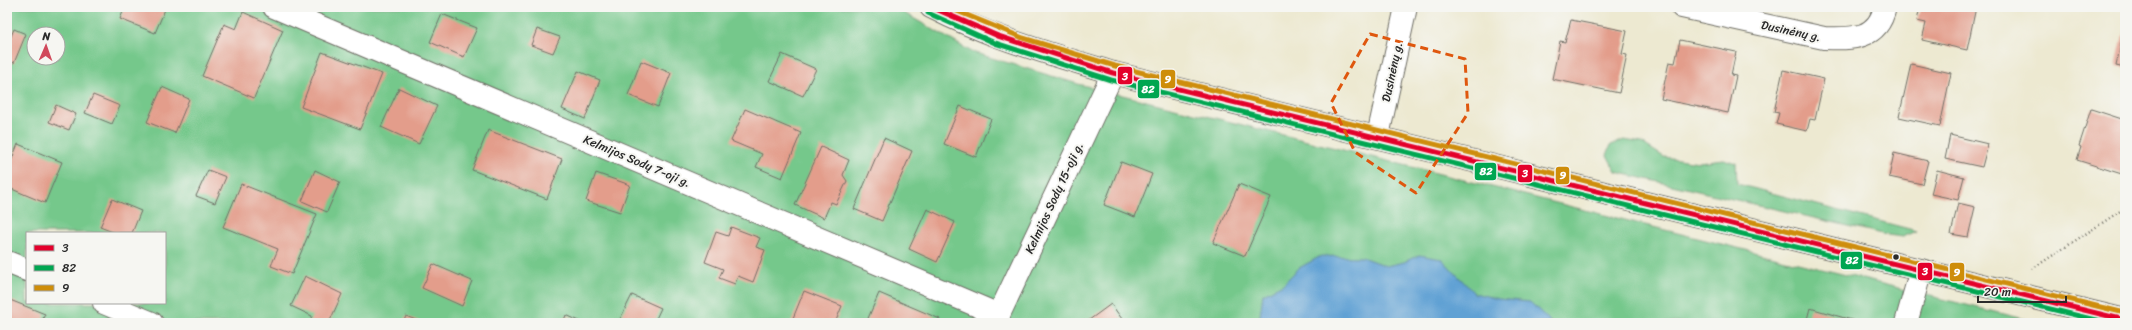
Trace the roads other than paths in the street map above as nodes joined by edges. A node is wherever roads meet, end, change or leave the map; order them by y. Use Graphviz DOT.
graph roads {
  1 [pos="274,7"];
  2 [pos="931,7"];
  3 [pos="1406,7"];
  4 [pos="1682,7"];
  5 [pos="1885,7"];
  6 [pos="1114,73"];
  7 [pos="1378,136"];
  8 [pos="7,262"];
  9 [pos="26,270"];
  10 [pos="1921,270"];
  11 [pos="106,304"];
  12 [pos="997,319"];
  13 [pos="2125,320"];
  14 [pos="152,323"];
  15 [pos="1906,323"];
  1 -- 12 [label="street, Kelmijos Sodų 7-oji g."];
  2 -- 6 [label="street"];
  3 -- 7 [label="street, Dusinėnų g."];
  4 -- 5 [label="street, Dusinėnų g."];
  6 -- 7 [label="street"];
  6 -- 12 [label="street, Kelmijos Sodų 15-oji g."];
  7 -- 10 [label="street"];
  8 -- 9 [label="street"];
  10 -- 13 [label="street"];
  10 -- 15 [label="street"];
  11 -- 14 [label="street"];
}
